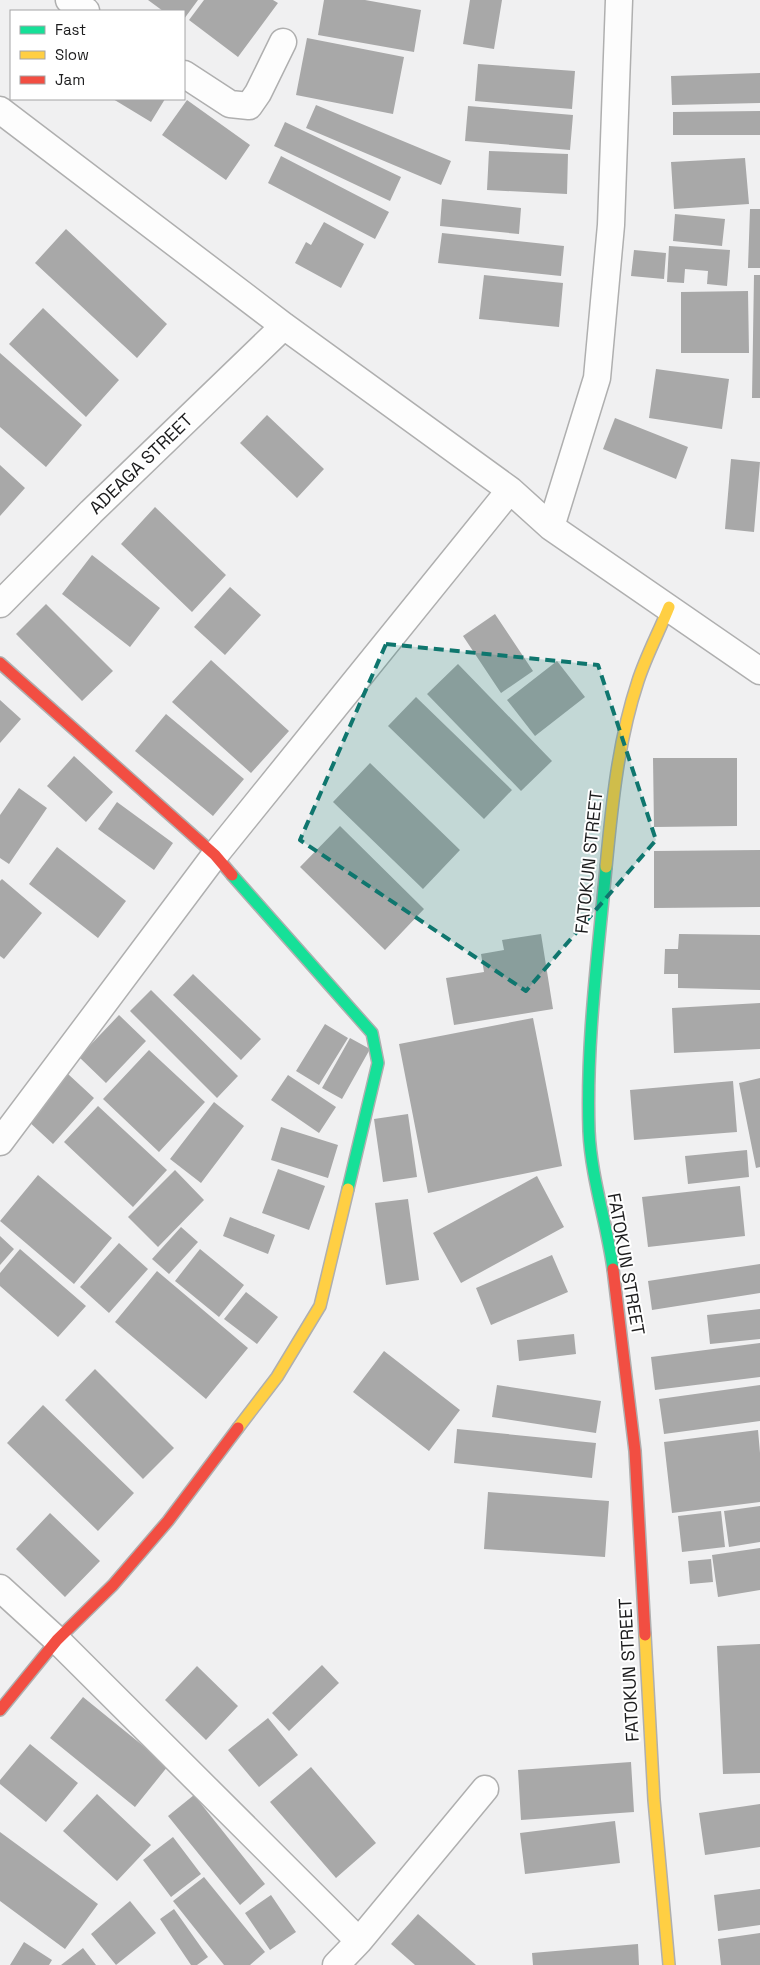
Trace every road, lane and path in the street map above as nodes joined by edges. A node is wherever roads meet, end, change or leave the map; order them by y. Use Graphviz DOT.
graph roads {
  1 [pos="69,0"];
  2 [pos="619,0"];
  3 [pos="84,10"];
  4 [pos="283,42"];
  5 [pos="185,75"];
  6 [pos="0,110"];
  7 [pos="284,326"];
  8 [pos="510,490"];
  9 [pos="551,526"];
  10 [pos="0,604"];
  11 [pos="669,607"];
  12 [pos="0,663"];
  13 [pos="760,671"];
  14 [pos="215,855"];
  15 [pos="0,1142"];
  16 [pos="0,1588"];
  17 [pos="57,1640"];
  18 [pos="0,1710"];
  19 [pos="485,1789"];
  20 [pos="359,1941"];
  21 [pos="336,1965"];
  22 [pos="669,1965"];
  1 -- 3 [label="street"];
  2 -- 9 [label="street"];
  4 -- 5 [label="street"];
  6 -- 7 [label="street"];
  7 -- 8 [label="street"];
  7 -- 10 [label="street, ADEAGA STREET"];
  8 -- 9 [label="street"];
  8 -- 14 [label="street"];
  9 -- 11 [label="street"];
  11 -- 13 [label="street"];
  11 -- 22 [label="street, FATOKUN STREET"];
  12 -- 14 [label="street"];
  14 -- 15 [label="street"];
  14 -- 17 [label="street"];
  16 -- 17 [label="street"];
  17 -- 18 [label="street"];
  17 -- 20 [label="street"];
  19 -- 20 [label="street"];
  20 -- 21 [label="street"];
}
